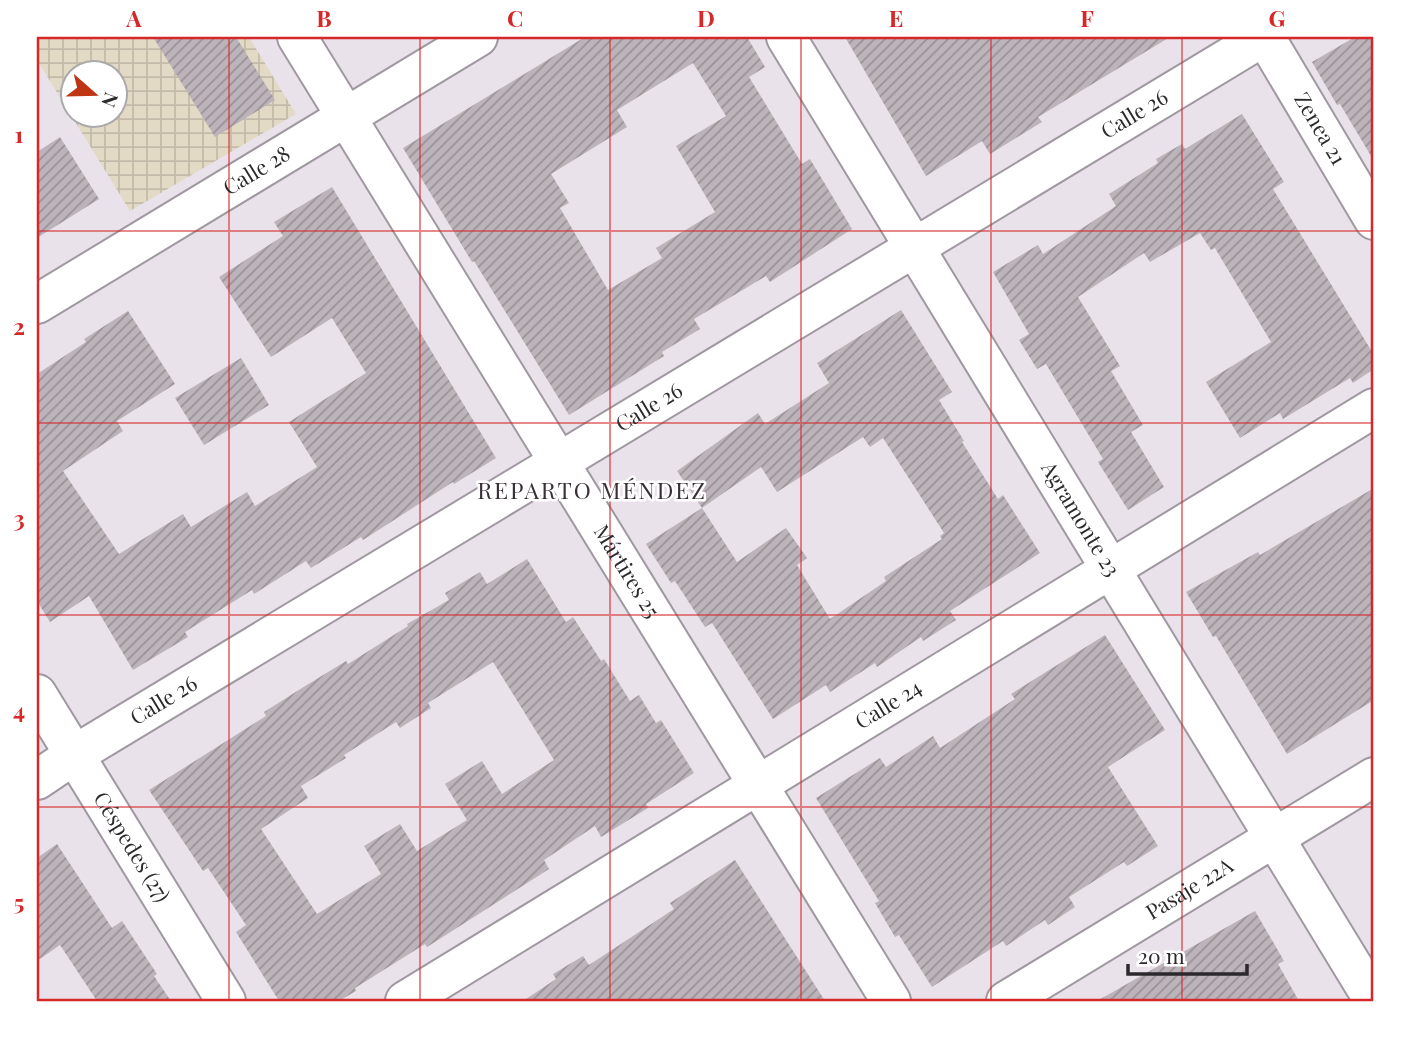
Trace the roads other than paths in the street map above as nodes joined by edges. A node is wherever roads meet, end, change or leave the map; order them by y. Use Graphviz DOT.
graph roads {
  1 [pos="297,37"];
  2 [pos="478,37"];
  3 [pos="786,37"];
  4 [pos="1264,37"];
  5 [pos="346,117"];
  6 [pos="1374,220"];
  7 [pos="914,248"];
  8 [pos="37,304"];
  9 [pos="1374,408"];
  10 [pos="559,462"];
  11 [pos="1111,569"];
  12 [pos="37,694"];
  13 [pos="75,755"];
  14 [pos="1374,778"];
  15 [pos="37,780"];
  16 [pos="758,785"];
  17 [pos="1275,838"];
  18 [pos="226,1001"];
  19 [pos="405,1001"];
  20 [pos="891,1001"];
  21 [pos="1006,1001"];
  22 [pos="1374,1001"];
  1 -- 5 [label="street, Mártires 25"];
  2 -- 5 [label="street, Calle 28"];
  3 -- 7 [label="street, Agramonte 23"];
  4 -- 6 [label="street, Zenea 21"];
  4 -- 7 [label="street, Calle 26"];
  5 -- 8 [label="street, Calle 28"];
  5 -- 10 [label="street, Mártires 25"];
  7 -- 10 [label="street, Calle 26"];
  7 -- 11 [label="street, Agramonte 23"];
  9 -- 11 [label="street, Calle 24"];
  10 -- 13 [label="street, Calle 26"];
  10 -- 16 [label="street, Mártires 25"];
  11 -- 16 [label="street, Calle 24"];
  11 -- 17 [label="street, Agramonte 23"];
  12 -- 13 [label="street, Céspedes (27)"];
  13 -- 15 [label="street, Calle 26"];
  13 -- 18 [label="street, Céspedes (27)"];
  14 -- 17 [label="street, Pasaje 22A"];
  16 -- 19 [label="street, Calle 24"];
  16 -- 20 [label="street, Mártires 25"];
  17 -- 21 [label="street, Pasaje 22A"];
  17 -- 22 [label="street, Agramonte 23"];
}
